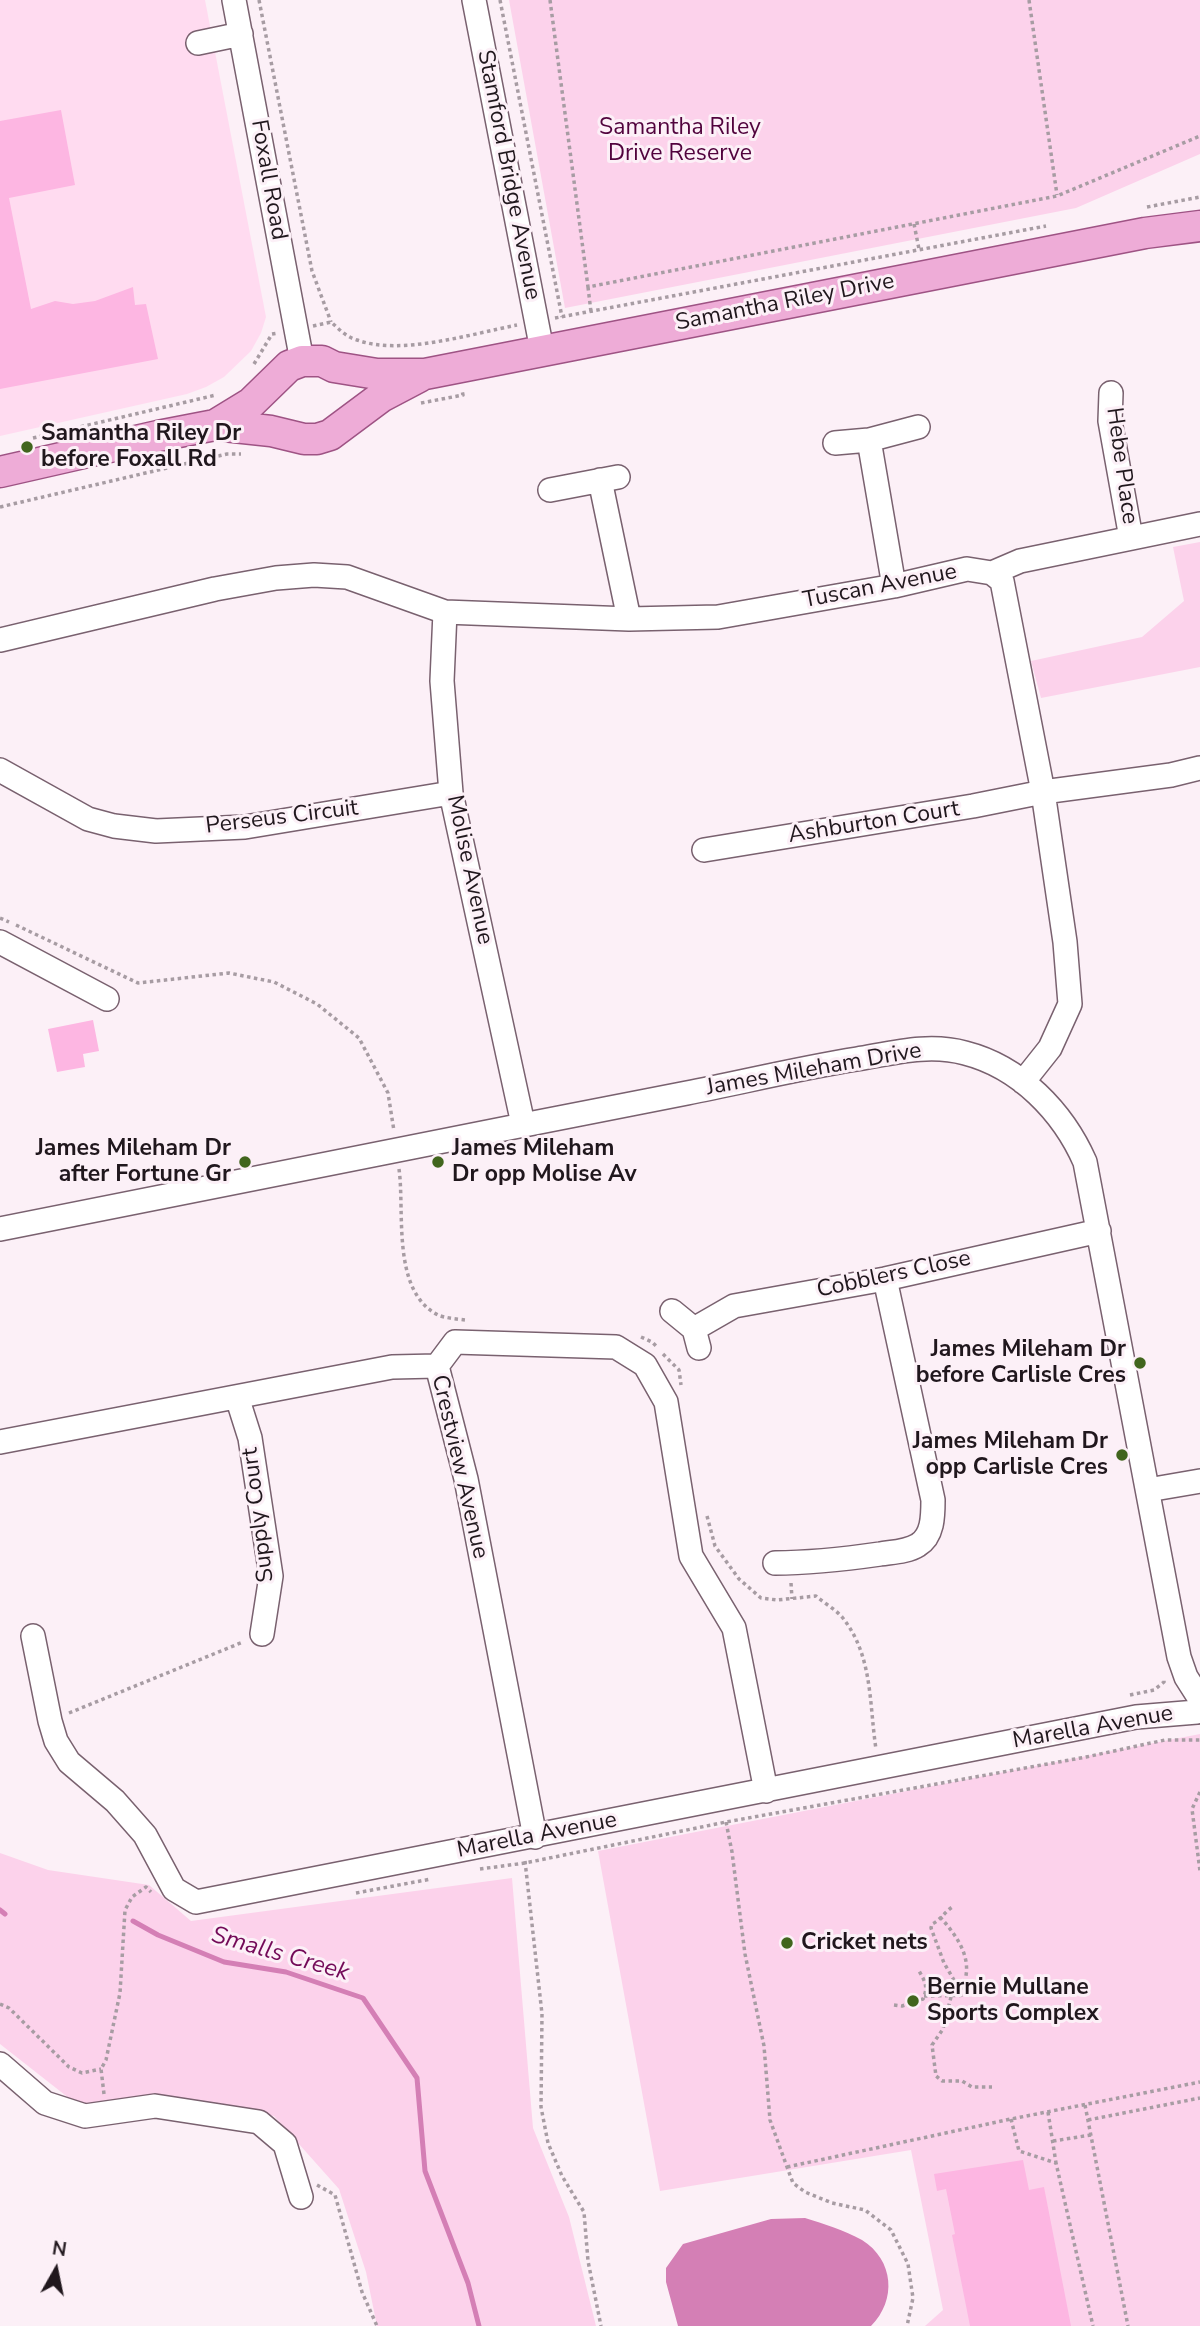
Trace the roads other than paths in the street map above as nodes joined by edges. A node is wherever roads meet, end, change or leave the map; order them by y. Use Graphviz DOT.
graph roads {
  1 [pos="234,0"];
  2 [pos="474,0"];
  3 [pos="241,34"];
  4 [pos="198,43"];
  5 [pos="1200,213"];
  6 [pos="1146,220"];
  7 [pos="1200,226"];
  8 [pos="542,351"];
  9 [pos="302,360"];
  10 [pos="334,367"];
  11 [pos="425,374"];
  12 [pos="262,375"];
  13 [pos="1111,393"];
  14 [pos="215,425"];
  15 [pos="341,426"];
  16 [pos="918,427"];
  17 [pos="291,434"];
  18 [pos="870,440"];
  19 [pos="835,443"];
  20 [pos="0,472"];
  21 [pos="550,490"];
  22 [pos="1200,524"];
  23 [pos="1132,538"];
  24 [pos="992,573"];
  25 [pos="894,586"];
  26 [pos="445,612"];
  27 [pos="629,619"];
  28 [pos="0,640"];
  29 [pos="1200,768"];
  30 [pos="0,770"];
  31 [pos="1043,792"];
  32 [pos="451,793"];
  33 [pos="704,850"];
  34 [pos="0,942"];
  35 [pos="107,999"];
  36 [pos="1023,1082"];
  37 [pos="523,1124"];
  38 [pos="0,1229"];
  39 [pos="1099,1231"];
  40 [pos="884,1279"];
  41 [pos="672,1311"];
  42 [pos="437,1366"];
  43 [pos="237,1397"];
  44 [pos="0,1442"];
  45 [pos="1200,1482"];
  46 [pos="1148,1490"];
  47 [pos="775,1563"];
  48 [pos="261,1634"];
  49 [pos="33,1636"];
  50 [pos="1199,1707"];
  51 [pos="766,1791"];
  52 [pos="535,1837"];
  53 [pos="0,2064"];
  54 [pos="301,2197"];
  1 -- 3 [label="street, Foxall Road"];
  2 -- 8 [label="street, Stamford Bridge Avenue"];
  3 -- 4 [label="street"];
  3 -- 9 [label="street, Foxall Road"];
  5 -- 6 [label="main road, Samantha Riley Drive"];
  6 -- 7 [label="main road, Samantha Riley Drive"];
  6 -- 8 [label="main road, Samantha Riley Drive"];
  8 -- 11 [label="main road, Samantha Riley Drive"];
  9 -- 10 [label="main road, Samantha Riley Drive"];
  9 -- 12 [label="main road, Samantha Riley Drive"];
  10 -- 11 [label="main road, Samantha Riley Drive"];
  10 -- 15 [label="main road"];
  11 -- 15 [label="main road, Samantha Riley Drive"];
  12 -- 14 [label="main road, Samantha Riley Drive"];
  12 -- 17 [label="main road"];
  13 -- 23 [label="street, Hebe Place"];
  14 -- 17 [label="main road, Samantha Riley Drive"];
  14 -- 20 [label="main road, Samantha Riley Drive"];
  15 -- 17 [label="main road, Samantha Riley Drive"];
  16 -- 18 [label="street"];
  18 -- 19 [label="street"];
  18 -- 25 [label="street"];
  21 -- 27 [label="street"];
  22 -- 23 [label="street, Hebe Place"];
  23 -- 24 [label="street, Hebe Place"];
  24 -- 25 [label="street, Tuscan Avenue"];
  24 -- 31 [label="street"];
  25 -- 27 [label="street, Tuscan Avenue"];
  26 -- 27 [label="street, Tuscan Avenue"];
  26 -- 28 [label="street"];
  26 -- 32 [label="street, Molise Avenue"];
  29 -- 31 [label="street, Ashburton Court"];
  30 -- 32 [label="street, Perseus Circuit"];
  31 -- 33 [label="street, Ashburton Court"];
  31 -- 36 [label="street"];
  32 -- 37 [label="street, Molise Avenue"];
  34 -- 35 [label="street"];
  36 -- 37 [label="street, James Mileham Drive"];
  36 -- 39 [label="street, James Mileham Drive"];
  37 -- 38 [label="street, James Mileham Drive"];
  39 -- 40 [label="street, Cobblers Close"];
  39 -- 46 [label="street, James Mileham Drive"];
  40 -- 41 [label="street, Cobblers Close"];
  40 -- 47 [label="street"];
  42 -- 43 [label="street, Crestview Avenue"];
  42 -- 51 [label="street"];
  42 -- 52 [label="street, Crestview Avenue"];
  43 -- 44 [label="street, Crestview Avenue"];
  43 -- 48 [label="street, Supply Court"];
  45 -- 46 [label="street"];
  46 -- 50 [label="street, James Mileham Drive"];
  49 -- 52 [label="street, Marella Avenue"];
  50 -- 51 [label="street, Marella Avenue"];
  51 -- 52 [label="street, Marella Avenue"];
  53 -- 54 [label="street"];
}
